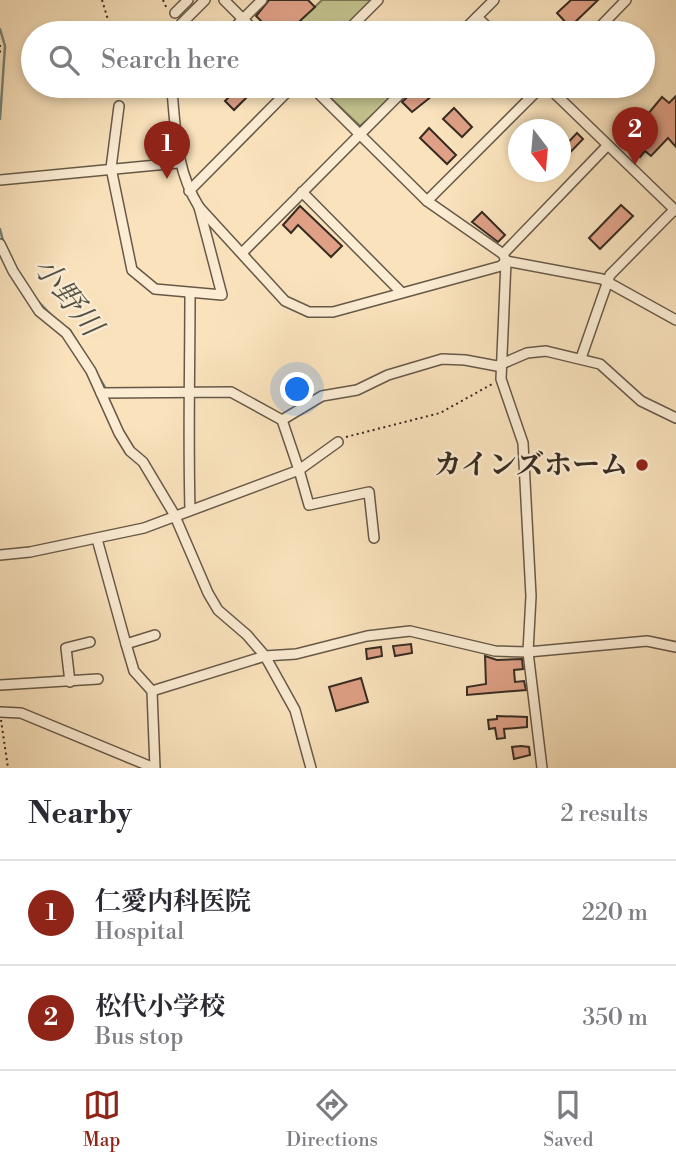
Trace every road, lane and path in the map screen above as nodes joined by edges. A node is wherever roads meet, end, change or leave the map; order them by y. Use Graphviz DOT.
graph roads {
  1 [pos="102,0"];
  2 [pos="188,0"];
  3 [pos="205,0"];
  4 [pos="224,0"];
  5 [pos="262,0"];
  6 [pos="378,0"];
  7 [pos="494,0"];
  8 [pos="626,0"];
  9 [pos="175,13"];
  10 [pos="477,17"];
  11 [pos="243,19"];
  12 [pos="108,21"];
  13 [pos="184,21"];
  14 [pos="357,21"];
  15 [pos="473,21"];
  16 [pos="481,21"];
  17 [pos="606,21"];
  18 [pos="0,45"];
  19 [pos="0,53"];
  20 [pos="117,98"];
  21 [pos="173,98"];
  22 [pos="281,98"];
  23 [pos="323,98"];
  24 [pos="396,98"];
  25 [pos="530,98"];
  26 [pos="559,98"];
  27 [pos="119,106"];
  28 [pos="360,134"];
  29 [pos="607,146"];
  30 [pos="178,163"];
  31 [pos="111,168"];
  32 [pos="0,180"];
  33 [pos="189,191"];
  34 [pos="302,192"];
  35 [pos="427,201"];
  36 [pos="199,207"];
  37 [pos="675,210"];
  38 [pos="0,244"];
  39 [pos="242,253"];
  40 [pos="505,258"];
  41 [pos="608,282"];
  42 [pos="401,292"];
  43 [pos="190,293"];
  44 [pos="676,320"];
  45 [pos="581,358"];
  46 [pos="504,365"];
  47 [pos="501,379"];
  48 [pos="190,392"];
  49 [pos="101,393"];
  50 [pos="676,418"];
  51 [pos="282,420"];
  52 [pos="338,442"];
  53 [pos="299,470"];
  54 [pos="190,509"];
  55 [pos="174,514"];
  56 [pos="373,538"];
  57 [pos="97,539"];
  58 [pos="0,555"];
  59 [pos="155,635"];
  60 [pos="90,642"];
  61 [pos="126,644"];
  62 [pos="676,647"];
  63 [pos="528,652"];
  64 [pos="265,656"];
  65 [pos="98,679"];
  66 [pos="70,682"];
  67 [pos="0,685"];
  68 [pos="152,691"];
  69 [pos="0,714"];
  70 [pos="8,768"];
  71 [pos="154,768"];
  72 [pos="310,768"];
  73 [pos="542,768"];
  1 -- 12 [label="path"];
  2 -- 9 [label="street"];
  3 -- 13 [label="street"];
  4 -- 11 [label="street"];
  5 -- 11 [label="street"];
  6 -- 14 [label="street"];
  7 -- 10 [label="street"];
  8 -- 17 [label="street"];
  10 -- 15 [label="street"];
  10 -- 16 [label="street"];
  18 -- 19 [label="path"];
  20 -- 27 [label="path"];
  21 -- 30 [label="street"];
  22 -- 33 [label="street"];
  23 -- 28 [label="street"];
  24 -- 28 [label="street"];
  25 -- 35 [label="street"];
  26 -- 29 [label="street"];
  27 -- 31 [label="street"];
  28 -- 34 [label="street"];
  28 -- 35 [label="street"];
  29 -- 37 [label="street"];
  29 -- 40 [label="street"];
  30 -- 31 [label="street"];
  30 -- 33 [label="street"];
  31 -- 32 [label="street"];
  31 -- 43 [label="street"];
  33 -- 36 [label="street"];
  34 -- 39 [label="street"];
  34 -- 42 [label="street"];
  35 -- 40 [label="street"];
  36 -- 39 [label="street"];
  36 -- 43 [label="street"];
  37 -- 41 [label="street"];
  38 -- 49 [label="street"];
  39 -- 42 [label="street"];
  40 -- 41 [label="street"];
  40 -- 42 [label="street"];
  40 -- 46 [label="street"];
  41 -- 44 [label="street"];
  41 -- 45 [label="street"];
  43 -- 48 [label="street"];
  45 -- 46 [label="street"];
  45 -- 50 [label="street"];
  46 -- 47 [label="street"];
  46 -- 51 [label="street"];
  47 -- 52 [label="path"];
  47 -- 63 [label="street"];
  48 -- 49 [label="street"];
  48 -- 51 [label="street"];
  48 -- 54 [label="street"];
  49 -- 55 [label="street"];
  51 -- 53 [label="street"];
  52 -- 53 [label="street"];
  53 -- 54 [label="street"];
  53 -- 56 [label="street"];
  54 -- 55 [label="street"];
  55 -- 57 [label="street"];
  55 -- 64 [label="street"];
  57 -- 58 [label="street"];
  57 -- 61 [label="street"];
  59 -- 61 [label="street"];
  60 -- 66 [label="street"];
  61 -- 68 [label="street"];
  62 -- 63 [label="street"];
  63 -- 64 [label="street"];
  63 -- 73 [label="street"];
  64 -- 68 [label="street"];
  64 -- 72 [label="street"];
  65 -- 66 [label="street"];
  66 -- 67 [label="street"];
  68 -- 71 [label="street"];
  69 -- 70 [label="path"];
  69 -- 71 [label="street"];
}
